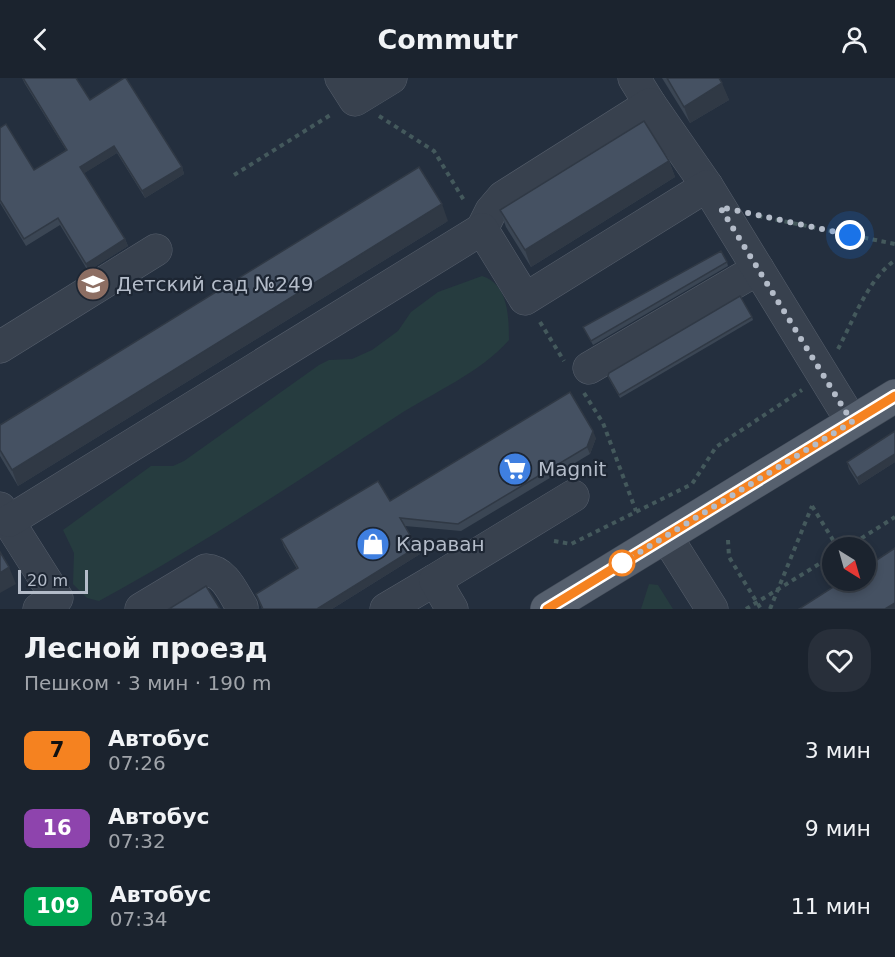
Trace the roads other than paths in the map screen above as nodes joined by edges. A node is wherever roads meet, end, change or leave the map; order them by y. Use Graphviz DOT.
graph roads {
  1 [pos="391,78"];
  2 [pos="348,89"];
  3 [pos="642,91"];
  4 [pos="713,197"];
  5 [pos="482,229"];
  6 [pos="156,250"];
  7 [pos="758,269"];
  8 [pos="0,346"];
  9 [pos="578,373"];
  10 [pos="895,396"];
  11 [pos="852,422"];
  12 [pos="573,496"];
  13 [pos="4,515"];
  14 [pos="666,536"];
  15 [pos="435,580"];
  16 [pos="242,607"];
  17 [pos="39,609"];
  18 [pos="141,609"];
  19 [pos="386,609"];
  20 [pos="452,609"];
  21 [pos="547,609"];
  22 [pos="712,609"];
  1 -- 2 [label="lane"];
  3 -- 4 [label="lane"];
  3 -- 5 [label="lane"];
  4 -- 5 [label="lane"];
  4 -- 7 [label="lane"];
  5 -- 13 [label="lane"];
  6 -- 8 [label="lane"];
  7 -- 9 [label="lane"];
  7 -- 11 [label="lane"];
  10 -- 11 [label="main road"];
  11 -- 14 [label="main road"];
  12 -- 15 [label="lane"];
  13 -- 17 [label="lane"];
  14 -- 21 [label="main road"];
  14 -- 22 [label="lane"];
  15 -- 19 [label="lane"];
  15 -- 20 [label="lane"];
  16 -- 18 [label="lane"];
}
